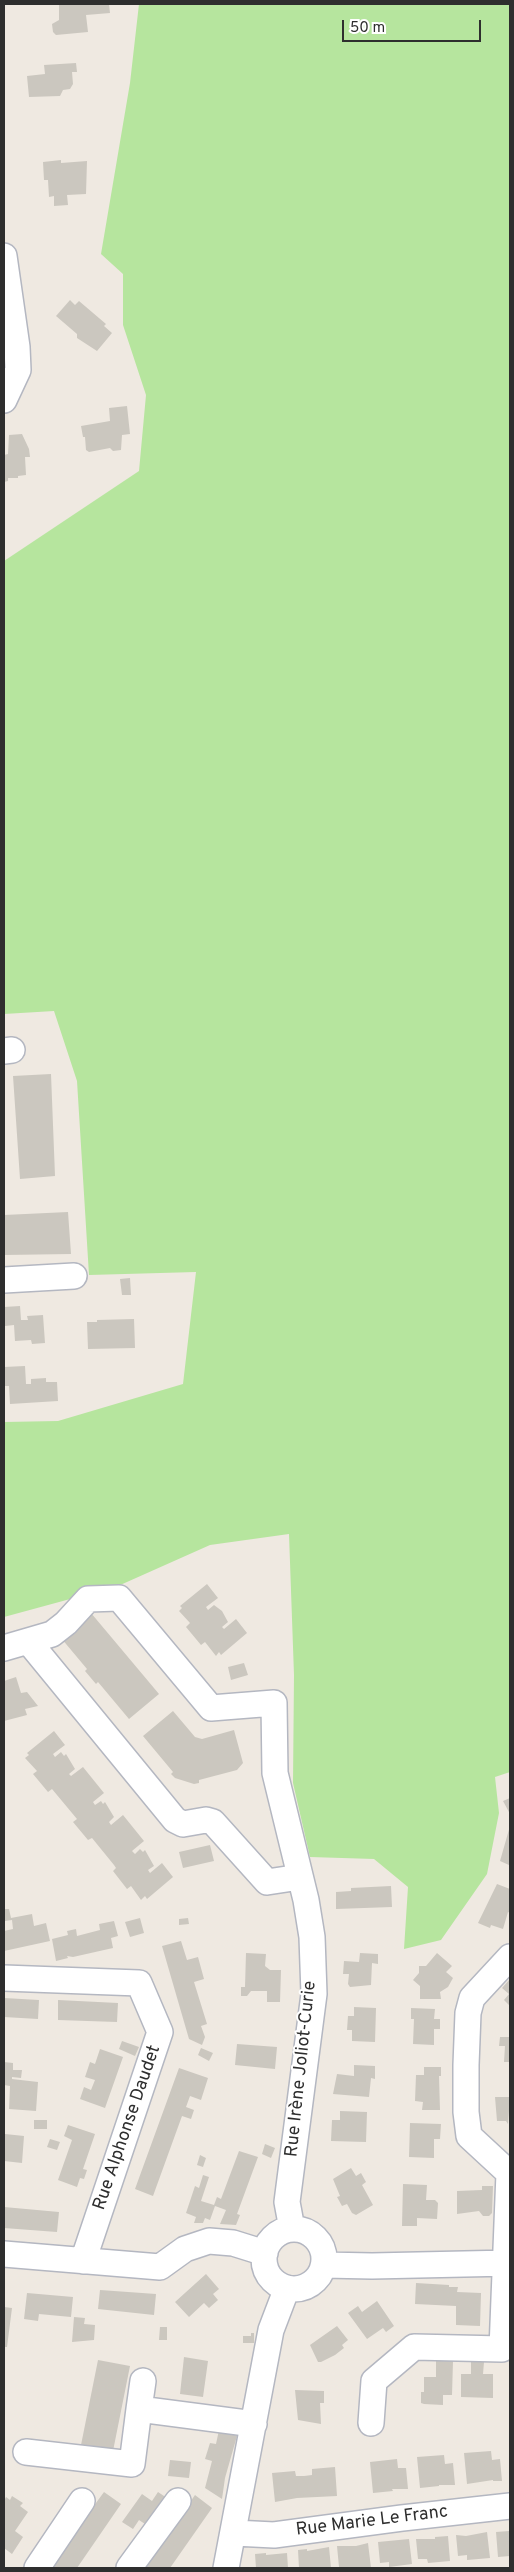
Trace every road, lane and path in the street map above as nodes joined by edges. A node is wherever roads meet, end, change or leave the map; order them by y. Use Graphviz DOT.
graph roads {
  1 [pos="4,256"];
  2 [pos="4,400"];
  3 [pos="74,1276"];
  4 [pos="4,1280"];
  5 [pos="29,1642"];
  6 [pos="4,1648"];
  7 [pos="300,1877"];
  8 [pos="510,1957"];
  9 [pos="4,1978"];
  10 [pos="292,2229"];
  11 [pos="265,2253"];
  12 [pos="4,2254"];
  13 [pos="83,2261"];
  14 [pos="324,2264"];
  15 [pos="508,2264"];
  16 [pos="287,2288"];
  17 [pos="143,2381"];
  18 [pos="139,2409"];
  19 [pos="370,2423"];
  20 [pos="254,2424"];
  21 [pos="26,2452"];
  22 [pos="82,2501"];
  23 [pos="178,2502"];
  24 [pos="510,2506"];
  25 [pos="234,2533"];
  26 [pos="37,2568"];
  27 [pos="129,2568"];
  28 [pos="226,2568"];
  1 -- 2 [label="street"];
  3 -- 4 [label="street"];
  5 -- 6 [label="street"];
  5 -- 7 [label="street"];
  5 -- 7 [label="street, Rue Irène Joliot-Curie"];
  7 -- 10 [label="street, Rue Irène Joliot-Curie"];
  8 -- 15 [label="street"];
  9 -- 13 [label="street, Rue Alphonse Daudet"];
  10 -- 11 [label="street"];
  10 -- 14 [label="street"];
  11 -- 13 [label="street"];
  11 -- 16 [label="street"];
  12 -- 13 [label="street"];
  14 -- 15 [label="street"];
  14 -- 16 [label="street"];
  15 -- 19 [label="street"];
  16 -- 20 [label="street"];
  17 -- 18 [label="street"];
  18 -- 20 [label="street"];
  18 -- 21 [label="street"];
  20 -- 25 [label="street"];
  22 -- 26 [label="street"];
  23 -- 27 [label="street"];
  24 -- 25 [label="street, Rue Marie Le Franc"];
  25 -- 28 [label="street"];
}
